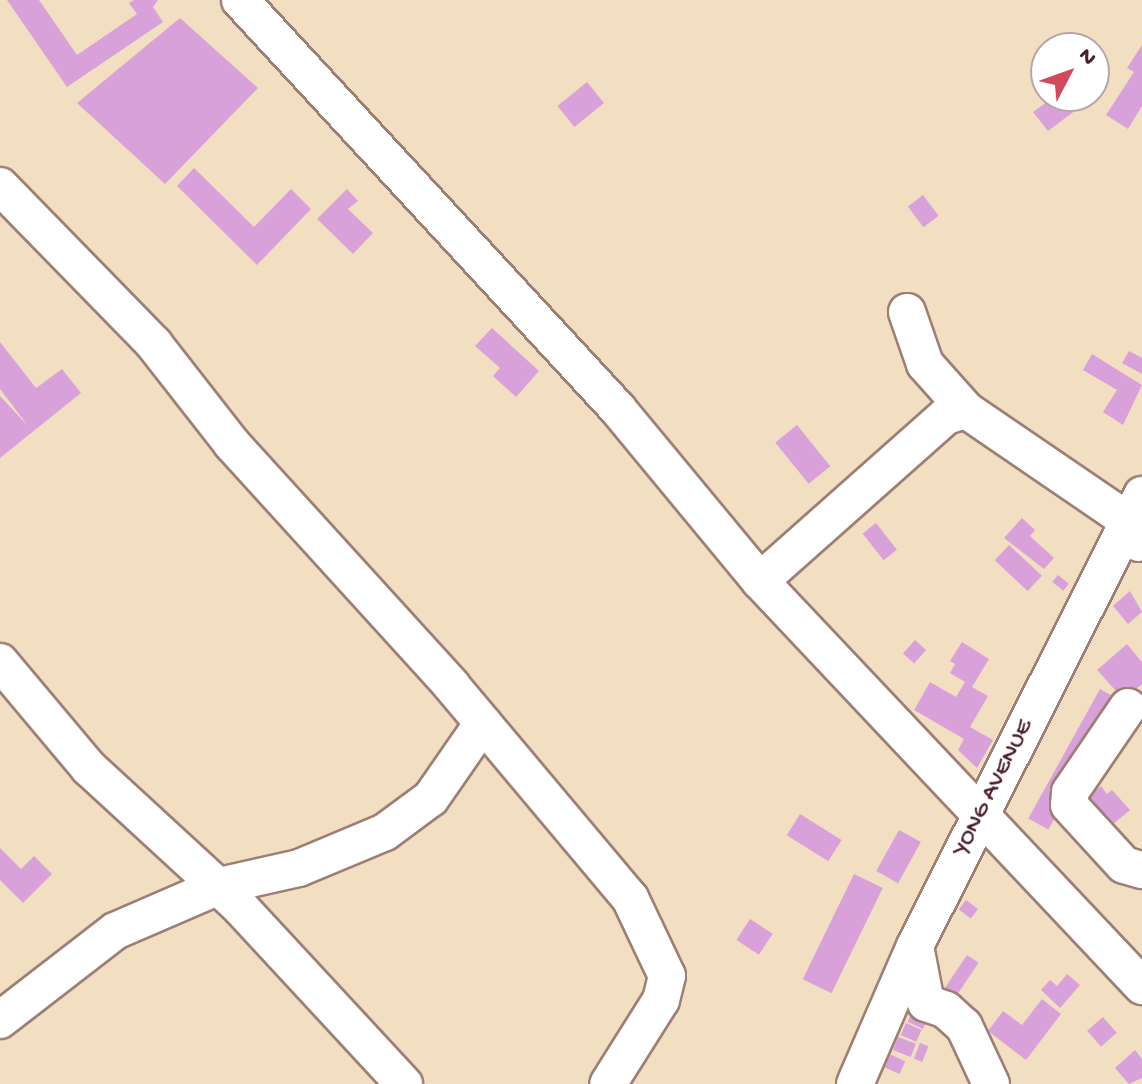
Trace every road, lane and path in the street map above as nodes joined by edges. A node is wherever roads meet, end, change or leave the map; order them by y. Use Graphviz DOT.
graph roads {
  1 [pos="240,0"];
  2 [pos="0,186"];
  3 [pos="907,312"];
  4 [pos="966,410"];
  5 [pos="1138,522"];
  6 [pos="760,581"];
  7 [pos="0,662"];
  8 [pos="1128,707"];
  9 [pos="483,723"];
  10 [pos="981,814"];
  11 [pos="1142,870"];
  12 [pos="219,886"];
  13 [pos="915,946"];
  14 [pos="1142,986"];
  15 [pos="0,1020"];
  16 [pos="404,1084"];
  17 [pos="608,1084"];
  18 [pos="855,1084"];
  19 [pos="991,1084"];
  1 -- 6 [label="street"];
  2 -- 9 [label="street"];
  3 -- 4 [label="street"];
  4 -- 5 [label="street"];
  4 -- 6 [label="street"];
  5 -- 10 [label="street, YONG AVENUE"];
  6 -- 10 [label="street"];
  7 -- 12 [label="street"];
  8 -- 11 [label="street"];
  9 -- 12 [label="street"];
  9 -- 17 [label="street"];
  10 -- 13 [label="street, YONG AVENUE"];
  10 -- 14 [label="street"];
  12 -- 15 [label="street"];
  12 -- 16 [label="street"];
  13 -- 18 [label="street, YONG AVENUE"];
  13 -- 19 [label="street"];
}
